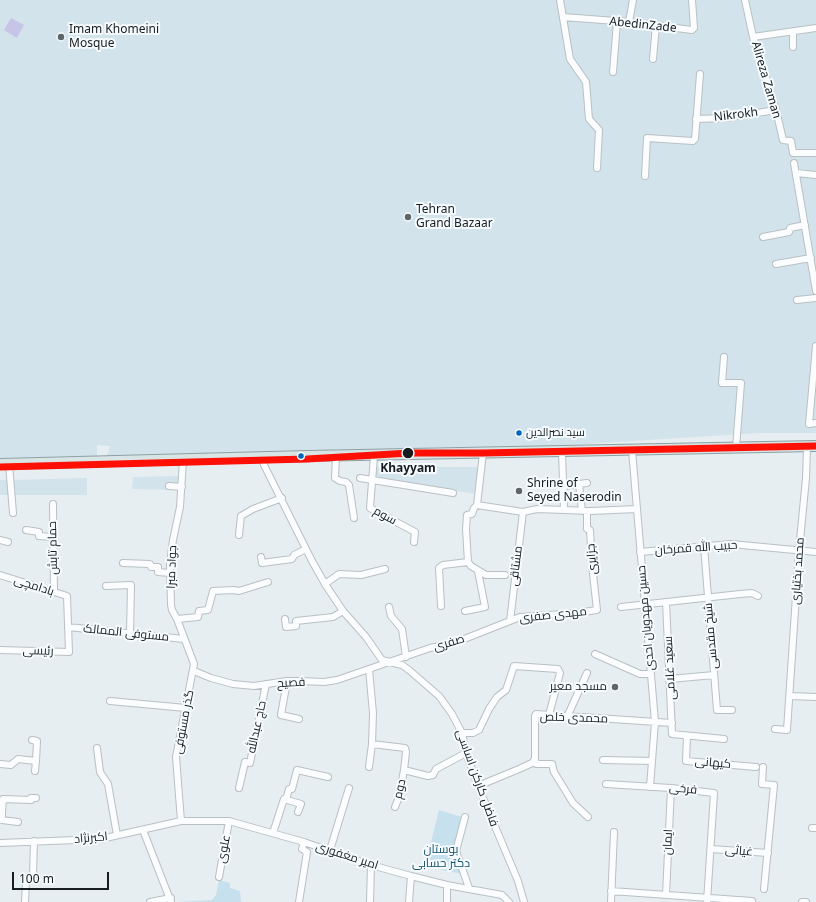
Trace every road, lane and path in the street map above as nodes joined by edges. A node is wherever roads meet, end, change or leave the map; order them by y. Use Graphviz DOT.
graph roads {
  1 [pos="560,0"];
  2 [pos="633,0"];
  3 [pos="692,0"];
  4 [pos="745,0"];
  5 [pos="563,17"];
  6 [pos="617,22"];
  7 [pos="629,22"];
  8 [pos="656,25"];
  9 [pos="816,28"];
  10 [pos="793,32"];
  11 [pos="753,37"];
  12 [pos="793,46"];
  13 [pos="653,58"];
  14 [pos="613,72"];
  15 [pos="700,74"];
  16 [pos="776,110"];
  17 [pos="696,119"];
  18 [pos="816,153"];
  19 [pos="794,163"];
  20 [pos="597,168"];
  21 [pos="796,173"];
  22 [pos="816,175"];
  23 [pos="645,176"];
  24 [pos="805,225"];
  25 [pos="763,237"];
  26 [pos="808,245"];
  27 [pos="816,245"];
  28 [pos="810,258"];
  29 [pos="776,264"];
  30 [pos="816,290"];
  31 [pos="816,298"];
  32 [pos="796,300"];
  33 [pos="816,346"];
  34 [pos="724,357"];
  35 [pos="816,424"];
  36 [pos="811,447"];
  37 [pos="736,448"];
  38 [pos="632,450"];
  39 [pos="562,452"];
  40 [pos="483,454"];
  41 [pos="336,456"];
  42 [pos="374,456"];
  43 [pos="263,458"];
  44 [pos="183,460"];
  45 [pos="4,464"];
  46 [pos="360,478"];
  47 [pos="371,480"];
  48 [pos="587,483"];
  49 [pos="579,484"];
  50 [pos="169,486"];
  51 [pos="563,486"];
  52 [pos="182,487"];
  53 [pos="453,493"];
  54 [pos="282,498"];
  55 [pos="53,504"];
  56 [pos="477,506"];
  57 [pos="637,509"];
  58 [pos="564,510"];
  59 [pos="585,511"];
  60 [pos="523,512"];
  61 [pos="13,513"];
  62 [pos="354,518"];
  63 [pos="26,530"];
  64 [pos="239,536"];
  65 [pos="53,537"];
  66 [pos="0,540"];
  67 [pos="8,542"];
  68 [pos="414,542"];
  69 [pos="704,546"];
  70 [pos="306,549"];
  71 [pos="799,550"];
  72 [pos="640,552"];
  73 [pos="816,552"];
  74 [pos="261,558"];
  75 [pos="468,562"];
  76 [pos="122,563"];
  77 [pos="385,569"];
  78 [pos="478,571"];
  79 [pos="170,573"];
  80 [pos="0,575"];
  81 [pos="505,575"];
  82 [pos="268,582"];
  83 [pos="324,584"];
  84 [pos="106,586"];
  85 [pos="54,592"];
  86 [pos="67,596"];
  87 [pos="758,596"];
  88 [pos="708,597"];
  89 [pos="666,602"];
  90 [pos="645,604"];
  91 [pos="441,606"];
  92 [pos="621,607"];
  93 [pos="389,608"];
  94 [pos="598,610"];
  95 [pos="343,611"];
  96 [pos="465,611"];
  97 [pos="177,619"];
  98 [pos="285,619"];
  99 [pos="510,621"];
  100 [pos="68,627"];
  101 [pos="130,633"];
  102 [pos="184,639"];
  103 [pos="0,650"];
  104 [pos="595,654"];
  105 [pos="406,657"];
  106 [pos="388,662"];
  107 [pos="369,669"];
  108 [pos="194,671"];
  109 [pos="587,673"];
  110 [pos="650,674"];
  111 [pos="714,675"];
  112 [pos="670,679"];
  113 [pos="287,681"];
  114 [pos="266,684"];
  115 [pos="790,696"];
  116 [pos="816,697"];
  117 [pos="110,701"];
  118 [pos="186,708"];
  119 [pos="732,710"];
  120 [pos="549,715"];
  121 [pos="567,717"];
  122 [pos="299,719"];
  123 [pos="655,722"];
  124 [pos="672,723"];
  125 [pos="775,729"];
  126 [pos="462,733"];
  127 [pos="687,736"];
  128 [pos="724,739"];
  129 [pos="32,740"];
  130 [pos="372,744"];
  131 [pos="97,748"];
  132 [pos="466,753"];
  133 [pos="535,759"];
  134 [pos="603,760"];
  135 [pos="36,761"];
  136 [pos="652,761"];
  137 [pos="0,764"];
  138 [pos="369,767"];
  139 [pos="756,767"];
  140 [pos="763,767"];
  141 [pos="404,770"];
  142 [pos="35,771"];
  143 [pos="328,778"];
  144 [pos="606,784"];
  145 [pos="478,786"];
  146 [pos="650,786"];
  147 [pos="239,788"];
  148 [pos="349,788"];
  149 [pos="671,788"];
  150 [pos="36,798"];
  151 [pos="285,799"];
  152 [pos="395,808"];
  153 [pos="1,812"];
  154 [pos="298,812"];
  155 [pos="465,817"];
  156 [pos="588,817"];
  157 [pos="181,821"];
  158 [pos="229,821"];
  159 [pos="18,822"];
  160 [pos="143,830"];
  161 [pos="614,832"];
  162 [pos="273,833"];
  163 [pos="117,835"];
  164 [pos="34,841"];
  165 [pos="304,842"];
  166 [pos="0,843"];
  167 [pos="711,849"];
  168 [pos="330,850"];
  169 [pos="768,854"];
  170 [pos="371,865"];
  171 [pos="411,876"];
  172 [pos="219,877"];
  173 [pos="447,885"];
  174 [pos="469,888"];
  175 [pos="764,889"];
  176 [pos="612,892"];
  177 [pos="666,895"];
  178 [pos="676,899"];
  179 [pos="171,900"];
  180 [pos="707,900"];
  181 [pos="752,901"];
  182 [pos="25,902"];
  183 [pos="150,902"];
  184 [pos="299,902"];
  185 [pos="370,902"];
  186 [pos="409,902"];
  187 [pos="447,902"];
  188 [pos="509,902"];
  189 [pos="524,902"];
  190 [pos="611,902"];
  191 [pos="802,902"];
  192 [pos="806,902"];
  1 -- 5 [label="street"];
  2 -- 7 [label="street"];
  3 -- 8 [label="street, AbedinZade"];
  4 -- 11 [label="street, Alireza Zaman"];
  5 -- 6 [label="street, AbedinZade"];
  5 -- 20 [label="street"];
  6 -- 7 [label="street, AbedinZade"];
  6 -- 14 [label="street"];
  7 -- 8 [label="street, AbedinZade"];
  8 -- 13 [label="street"];
  9 -- 10 [label="street"];
  10 -- 11 [label="street"];
  10 -- 12 [label="street"];
  11 -- 16 [label="street, Alireza Zaman"];
  15 -- 17 [label="street"];
  16 -- 17 [label="street, Nikrokh"];
  16 -- 18 [label="street, Alireza Zaman"];
  17 -- 23 [label="street"];
  19 -- 21 [label="street"];
  21 -- 22 [label="street"];
  21 -- 24 [label="street"];
  24 -- 25 [label="street"];
  24 -- 26 [label="street"];
  26 -- 27 [label="street"];
  26 -- 28 [label="street"];
  28 -- 29 [label="street"];
  28 -- 30 [label="street"];
  31 -- 32 [label="street"];
  33 -- 35 [label="street"];
  34 -- 37 [label="street"];
  36 -- 37 [label="main road"];
  36 -- 71 [label="street, محمد بختیاری"];
  37 -- 38 [label="main road"];
  38 -- 39 [label="main road"];
  38 -- 57 [label="street, حسین مهدویان احدی"];
  39 -- 40 [label="main road"];
  39 -- 51 [label="street"];
  40 -- 42 [label="main road"];
  40 -- 56 [label="street"];
  41 -- 42 [label="main road"];
  41 -- 43 [label="main road"];
  41 -- 62 [label="street"];
  42 -- 47 [label="street"];
  43 -- 44 [label="main road"];
  43 -- 54 [label="street, فاضل کارکن اساسی"];
  44 -- 45 [label="main road"];
  44 -- 52 [label="street, جواد مبرا"];
  45 -- 61 [label="street"];
  46 -- 47 [label="street"];
  47 -- 53 [label="street"];
  47 -- 68 [label="street, سوم"];
  48 -- 49 [label="street"];
  49 -- 51 [label="street"];
  49 -- 59 [label="street, جزایری"];
  50 -- 52 [label="street"];
  51 -- 58 [label="street"];
  52 -- 79 [label="street, جواد مبرا"];
  54 -- 64 [label="street"];
  54 -- 70 [label="street, فاضل کارکن اساسی"];
  55 -- 65 [label="street, حمام تابش"];
  56 -- 60 [label="street"];
  56 -- 75 [label="street"];
  57 -- 59 [label="street"];
  57 -- 72 [label="street, حسین مهدویان احدی"];
  58 -- 59 [label="street"];
  58 -- 60 [label="street"];
  59 -- 94 [label="street, جزایری"];
  60 -- 99 [label="street, مشتاقی"];
  63 -- 65 [label="street"];
  65 -- 85 [label="street, حمام تابش"];
  66 -- 67 [label="street"];
  69 -- 71 [label="street, حبیب الله قمرخان"];
  69 -- 72 [label="street, حبیب الله قمرخان"];
  69 -- 88 [label="street, شیخ مقدسی"];
  70 -- 74 [label="street"];
  70 -- 83 [label="street, فاضل کارکن اساسی"];
  71 -- 73 [label="street, حبیب الله قمرخان"];
  71 -- 115 [label="street, محمد بختیاری"];
  72 -- 90 [label="street, حسین مهدویان احدی"];
  75 -- 78 [label="street"];
  75 -- 91 [label="street"];
  76 -- 79 [label="street"];
  77 -- 83 [label="street"];
  78 -- 81 [label="street"];
  78 -- 96 [label="street"];
  79 -- 97 [label="street, جواد مبرا"];
  80 -- 85 [label="street, بادامچی"];
  82 -- 97 [label="street"];
  83 -- 95 [label="street, فاضل کارکن اساسی"];
  84 -- 101 [label="street"];
  85 -- 86 [label="street, بادامچی"];
  86 -- 100 [label="street, رئیسی"];
  87 -- 88 [label="street"];
  88 -- 89 [label="street"];
  88 -- 111 [label="street, شیخ مقدسی"];
  89 -- 90 [label="street"];
  89 -- 112 [label="street, سعید غلامی"];
  90 -- 92 [label="street"];
  90 -- 110 [label="street, حسین مهدویان احدی"];
  93 -- 105 [label="street"];
  94 -- 99 [label="street, مهدی صفری"];
  95 -- 98 [label="street"];
  95 -- 106 [label="street, فاضل کارکن اساسی"];
  97 -- 102 [label="street, جواد مبرا"];
  99 -- 105 [label="street, صفری"];
  100 -- 101 [label="street, مستوفی الممالک"];
  100 -- 103 [label="street, رئیسی"];
  101 -- 102 [label="street, مستوفی الممالک"];
  102 -- 108 [label="street, جواد مبرا"];
  104 -- 110 [label="street"];
  105 -- 106 [label="street, صفری"];
  106 -- 107 [label="street, فصیح"];
  106 -- 126 [label="street, فاضل کارکن اساسی"];
  107 -- 113 [label="street, فصیح"];
  107 -- 130 [label="street"];
  108 -- 114 [label="street, فصیح"];
  108 -- 118 [label="street, گذر مستوفی"];
  109 -- 121 [label="street"];
  110 -- 123 [label="street, حسین مهدویان احدی"];
  111 -- 112 [label="street"];
  111 -- 119 [label="street, شیخ مقدسی"];
  112 -- 124 [label="street, سعید غلامی"];
  113 -- 114 [label="street, فصیح"];
  113 -- 122 [label="street"];
  114 -- 147 [label="street, حاج عبدالله"];
  115 -- 116 [label="street"];
  115 -- 125 [label="street, محمد بختیاری"];
  117 -- 118 [label="street"];
  118 -- 157 [label="street, گذر مستوفی"];
  120 -- 121 [label="street, محمدی خلص"];
  120 -- 126 [label="street"];
  120 -- 133 [label="street, محمدی خلص"];
  121 -- 123 [label="street, محمدی خلص"];
  123 -- 124 [label="street, محمدی خلص"];
  123 -- 136 [label="street, حسین مهدویان احدی"];
  124 -- 127 [label="street, سعید غلامی"];
  126 -- 132 [label="street, فاضل کارکن اساسی"];
  127 -- 128 [label="street"];
  127 -- 139 [label="street, کیهانی"];
  129 -- 135 [label="street"];
  130 -- 138 [label="street"];
  130 -- 141 [label="street, دوم"];
  131 -- 163 [label="street"];
  132 -- 141 [label="street"];
  132 -- 145 [label="street, فاضل کارکن اساسی"];
  133 -- 145 [label="street"];
  133 -- 156 [label="street"];
  134 -- 136 [label="street"];
  135 -- 137 [label="street"];
  135 -- 142 [label="street"];
  136 -- 146 [label="street, حسین مهدویان احدی"];
  140 -- 169 [label="street"];
  141 -- 152 [label="street, دوم"];
  143 -- 151 [label="street"];
  144 -- 146 [label="street, فرخی"];
  145 -- 189 [label="street, فاضل کارکن اساسی"];
  146 -- 149 [label="street, فرخی"];
  148 -- 168 [label="street"];
  149 -- 167 [label="street, فرخی"];
  149 -- 177 [label="street, ایمان"];
  150 -- 153 [label="street"];
  151 -- 154 [label="street"];
  151 -- 162 [label="street"];
  153 -- 159 [label="street"];
  155 -- 174 [label="street"];
  157 -- 158 [label="street, امیر مغفوری"];
  157 -- 160 [label="street, اکبرنژاد"];
  158 -- 162 [label="street, امیر مغفوری"];
  158 -- 172 [label="street, علوی"];
  160 -- 163 [label="street, اکبرنژاد"];
  160 -- 179 [label="street"];
  161 -- 176 [label="street"];
  162 -- 165 [label="street, امیر مغفوری"];
  163 -- 164 [label="street, اکبرنژاد"];
  164 -- 166 [label="street, اکبرنژاد"];
  164 -- 182 [label="street"];
  165 -- 168 [label="street, امیر مغفوری"];
  165 -- 184 [label="street"];
  167 -- 169 [label="street, غیاثی"];
  167 -- 180 [label="street"];
  168 -- 170 [label="street, امیر مغفوری"];
  169 -- 175 [label="street"];
  170 -- 171 [label="street, امیر مغفوری"];
  170 -- 185 [label="street"];
  171 -- 173 [label="street, امیر مغفوری"];
  171 -- 186 [label="street"];
  173 -- 174 [label="street, امیر مغفوری"];
  173 -- 187 [label="street"];
  174 -- 188 [label="street, امیر مغفوری"];
  176 -- 177 [label="street"];
  176 -- 190 [label="street"];
  177 -- 178 [label="street"];
  178 -- 180 [label="street"];
  179 -- 183 [label="street"];
  180 -- 181 [label="street"];
  191 -- 192 [label="street"];
}
